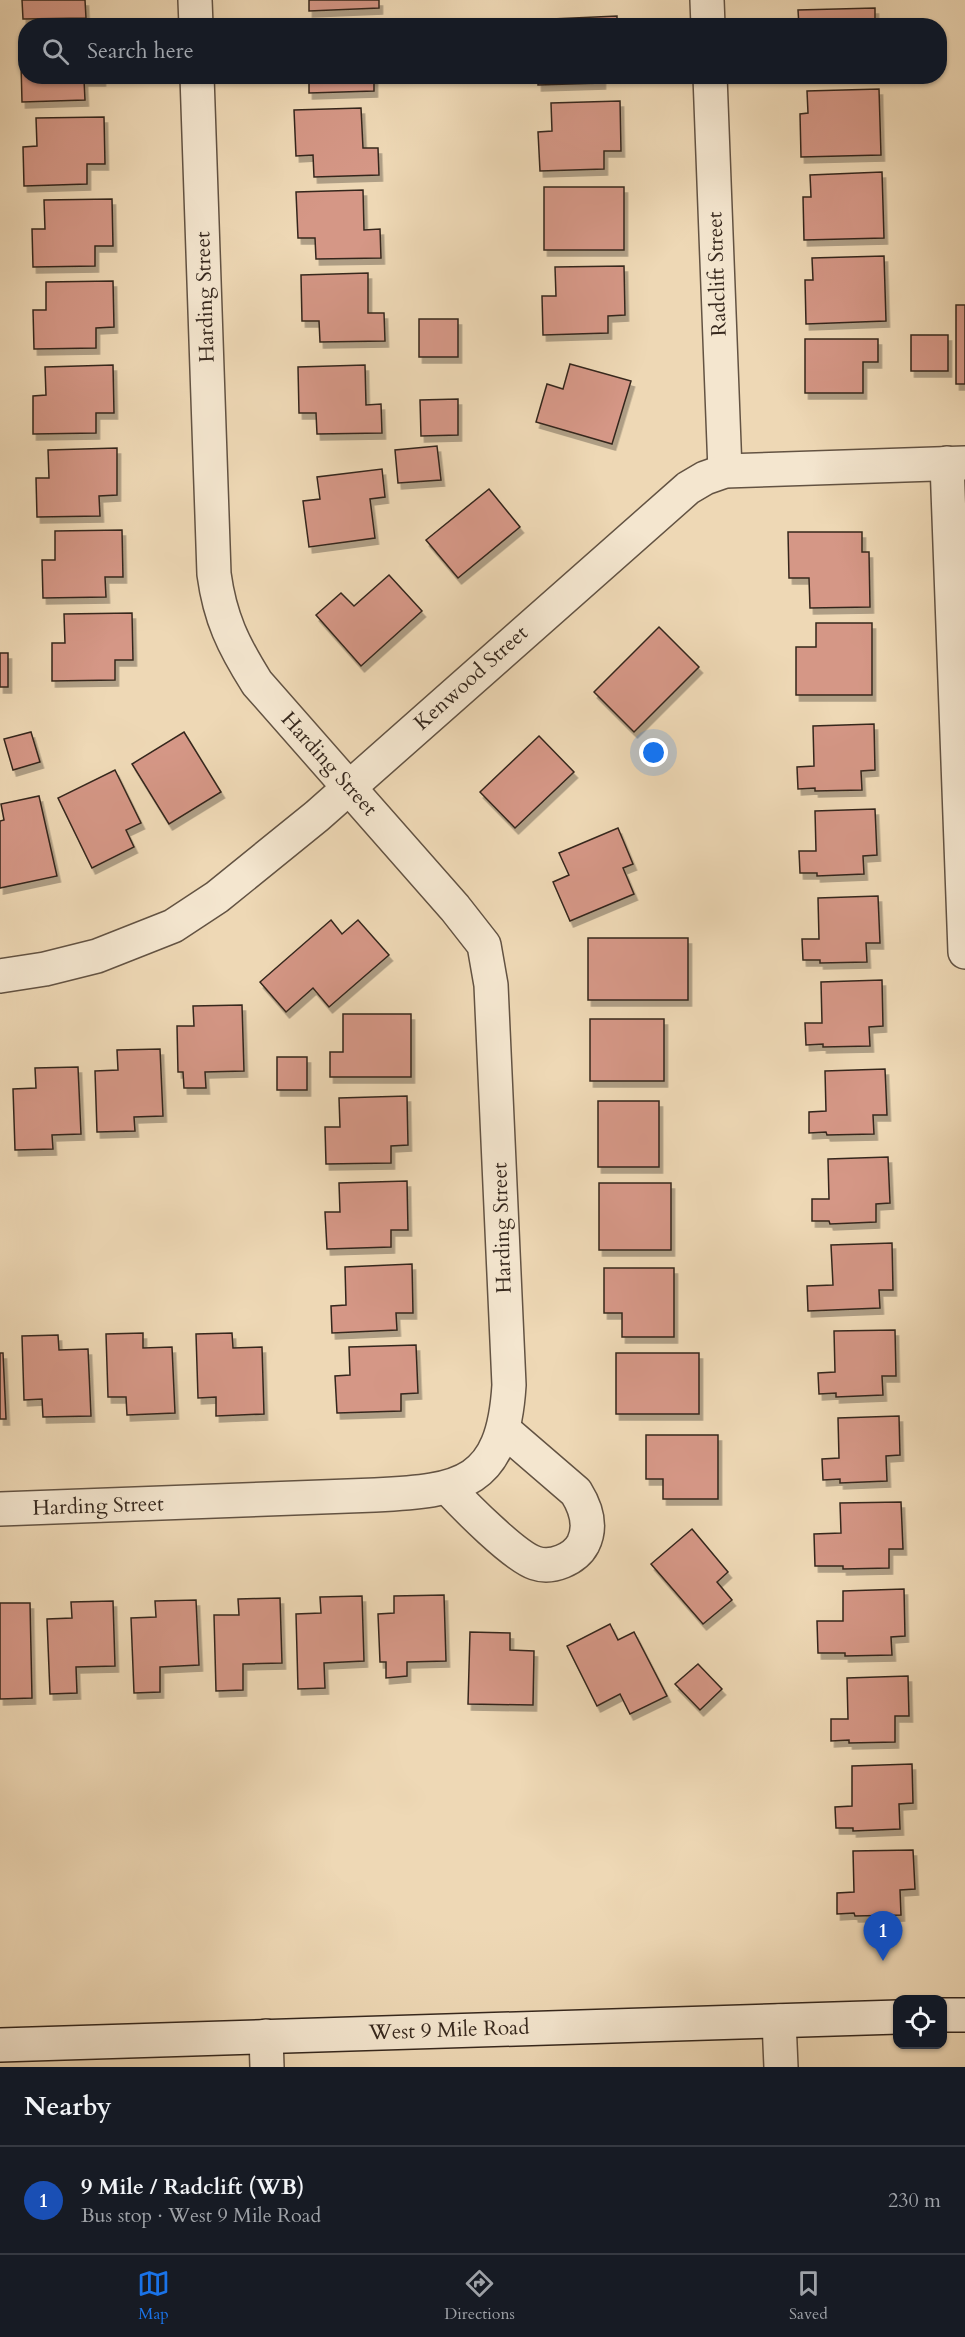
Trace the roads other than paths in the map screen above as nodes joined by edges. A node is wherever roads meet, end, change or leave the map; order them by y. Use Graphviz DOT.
graph roads {
  1 [pos="195,0"];
  2 [pos="707,0"];
  3 [pos="196,18"];
  4 [pos="708,18"];
  5 [pos="197,84"];
  6 [pos="710,84"];
  7 [pos="956,463"];
  8 [pos="725,471"];
  9 [pos="350,787"];
  10 [pos="965,952"];
  11 [pos="0,976"];
  12 [pos="504,1430"];
  13 [pos="448,1488"];
  14 [pos="0,1509"];
  15 [pos="965,2014"];
  16 [pos="947,2015"];
  17 [pos="893,2017"];
  18 [pos="779,2021"];
  19 [pos="0,2045"];
  20 [pos="266,2051"];
  21 [pos="781,2067"];
  1 -- 3 [label="street"];
  2 -- 4 [label="street"];
  5 -- 9 [label="street, Harding Street"];
  6 -- 8 [label="street, Radclift Street"];
  7 -- 8 [label="street, Kenwood Street"];
  7 -- 10 [label="street"];
  8 -- 9 [label="street, Kenwood Street"];
  9 -- 11 [label="street, Kenwood Street"];
  9 -- 12 [label="street, Harding Street"];
  12 -- 13 [label="street, Harding Street"];
  12 -- 13 [label="street"];
  13 -- 14 [label="street, Harding Street"];
  15 -- 16 [label="street"];
  17 -- 18 [label="street, West 9 Mile Road"];
  18 -- 20 [label="street, West 9 Mile Road"];
  18 -- 21 [label="street"];
  19 -- 20 [label="street, West 9 Mile Road"];
}
